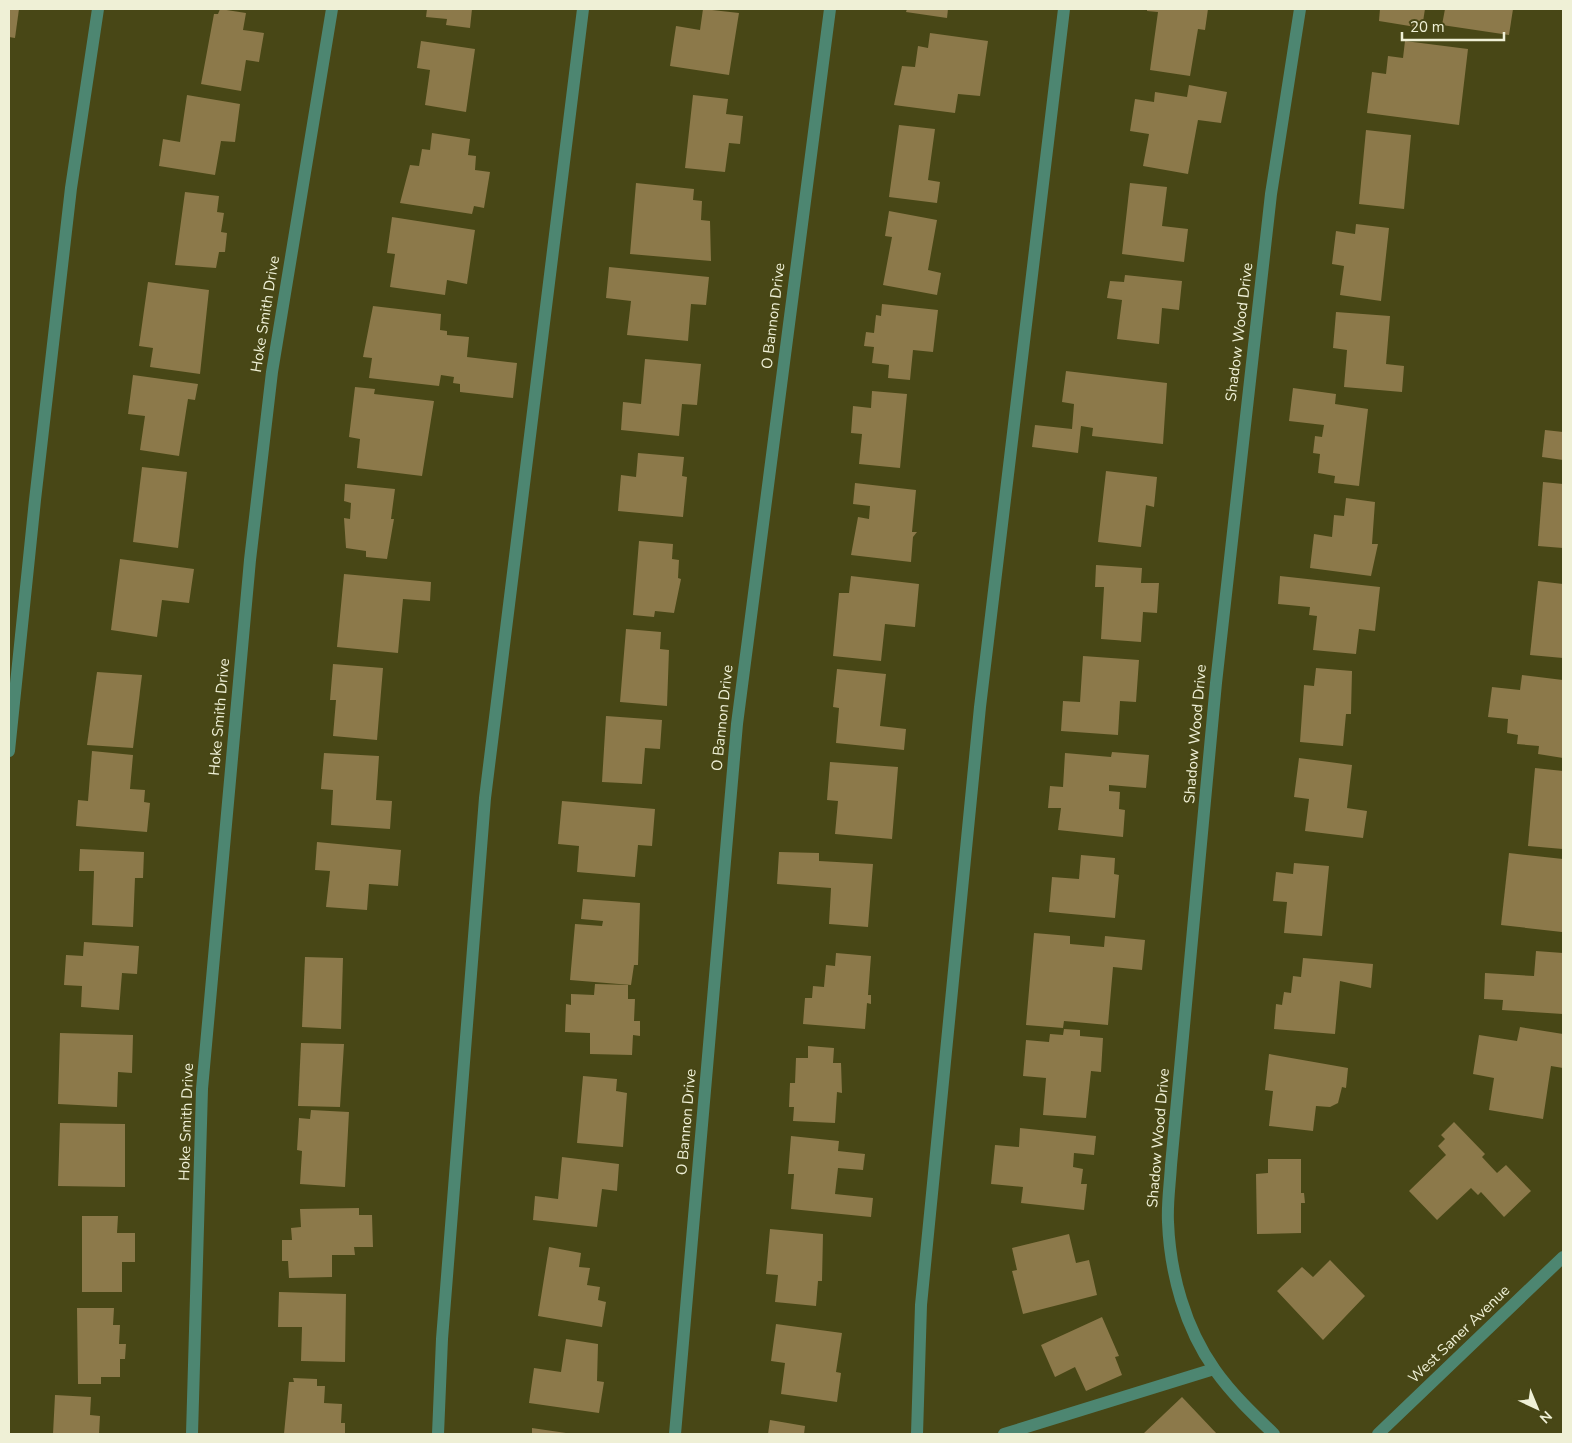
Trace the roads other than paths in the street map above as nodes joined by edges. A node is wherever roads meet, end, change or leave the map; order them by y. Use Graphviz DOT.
graph roads {
  1 [pos="98,9"];
  2 [pos="332,9"];
  3 [pos="583,9"];
  4 [pos="830,9"];
  5 [pos="1064,9"];
  6 [pos="1300,9"];
  7 [pos="9,750"];
  8 [pos="1563,1257"];
  9 [pos="1214,1369"];
  10 [pos="192,1434"];
  11 [pos="438,1434"];
  12 [pos="675,1434"];
  13 [pos="917,1434"];
  14 [pos="1004,1434"];
  15 [pos="1274,1434"];
  16 [pos="1378,1434"];
  1 -- 7 [label="street"];
  2 -- 10 [label="street, Hoke Smith Drive"];
  3 -- 11 [label="street"];
  4 -- 12 [label="street, O Bannon Drive"];
  5 -- 13 [label="street"];
  6 -- 9 [label="street, Shadow Wood Drive"];
  8 -- 16 [label="street, West Saner Avenue"];
  9 -- 14 [label="street"];
  9 -- 15 [label="street, Shadow Wood Drive"];
}
